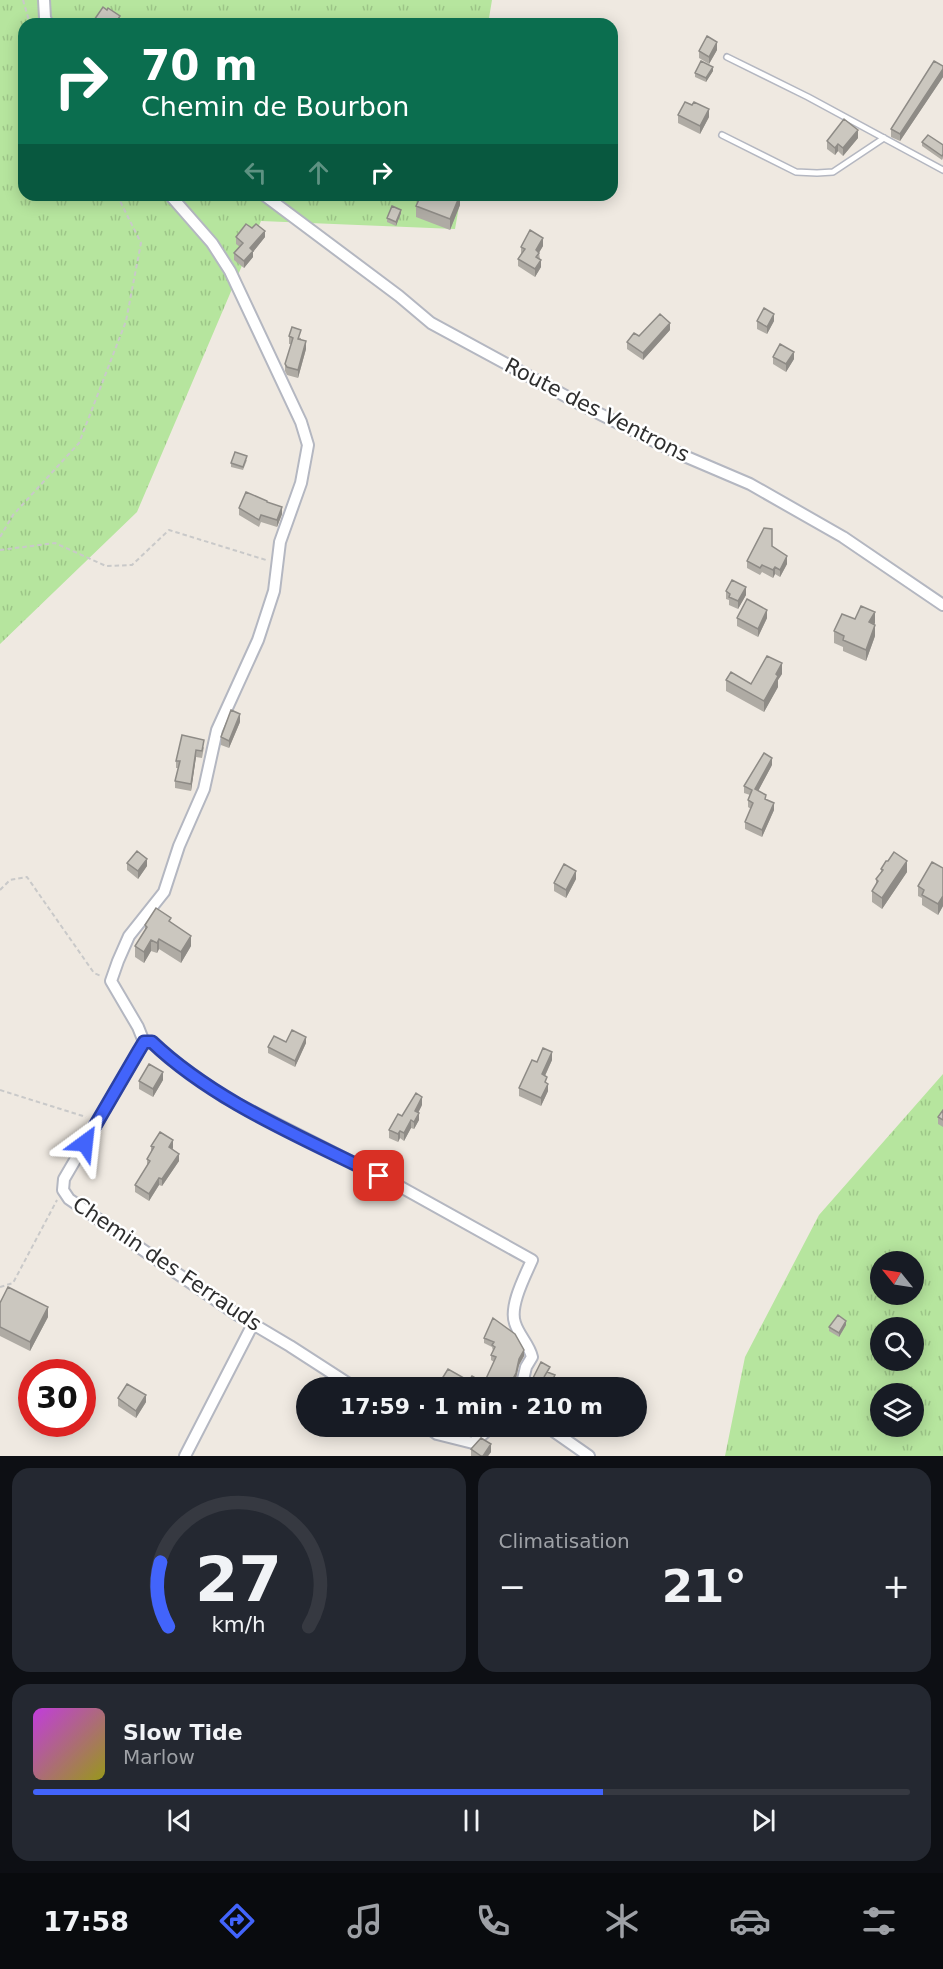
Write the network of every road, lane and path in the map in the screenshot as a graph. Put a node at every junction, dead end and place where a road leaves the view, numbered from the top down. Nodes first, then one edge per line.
1 (24, 0) edge
2 (44, 0) edge
3 (28, 18) edge
4 (45, 18) edge
5 (727, 57) dead end
6 (722, 135) dead end
7 (884, 138) junction
8 (943, 170) edge
9 (120, 201) edge
10 (175, 201) edge
11 (272, 201) edge
12 (0, 537) edge
13 (0, 550) edge
14 (277, 563) junction
15 (943, 605) edge
16 (0, 890) edge
17 (111, 981) junction
18 (144, 1042) junction
19 (0, 1090) edge
20 (96, 1125) junction
21 (63, 1190) junction
22 (0, 1287) edge
23 (253, 1324) junction
24 (337, 1377) edge
25 (524, 1377) edge
26 (449, 1437) edge
27 (480, 1437) edge
28 (562, 1437) edge
29 (185, 1456) edge
30 (589, 1456) edge

1 - 3 path
2 - 4 street
5 - 7 lane
6 - 7 lane
7 - 8 lane
9 - 12 path
10 - 14 street
11 - 15 street, Route des Ventrons
13 - 14 path
14 - 17 street
16 - 17 path
17 - 18 street
18 - 20 street, Chemin des Ferrauds
18 - 25 street
19 - 20 path
20 - 21 street, Chemin des Ferrauds
21 - 22 path
21 - 23 street, Chemin des Ferrauds
23 - 24 street, Chemin des Ferrauds
23 - 29 street
26 - 27 street
28 - 30 street

